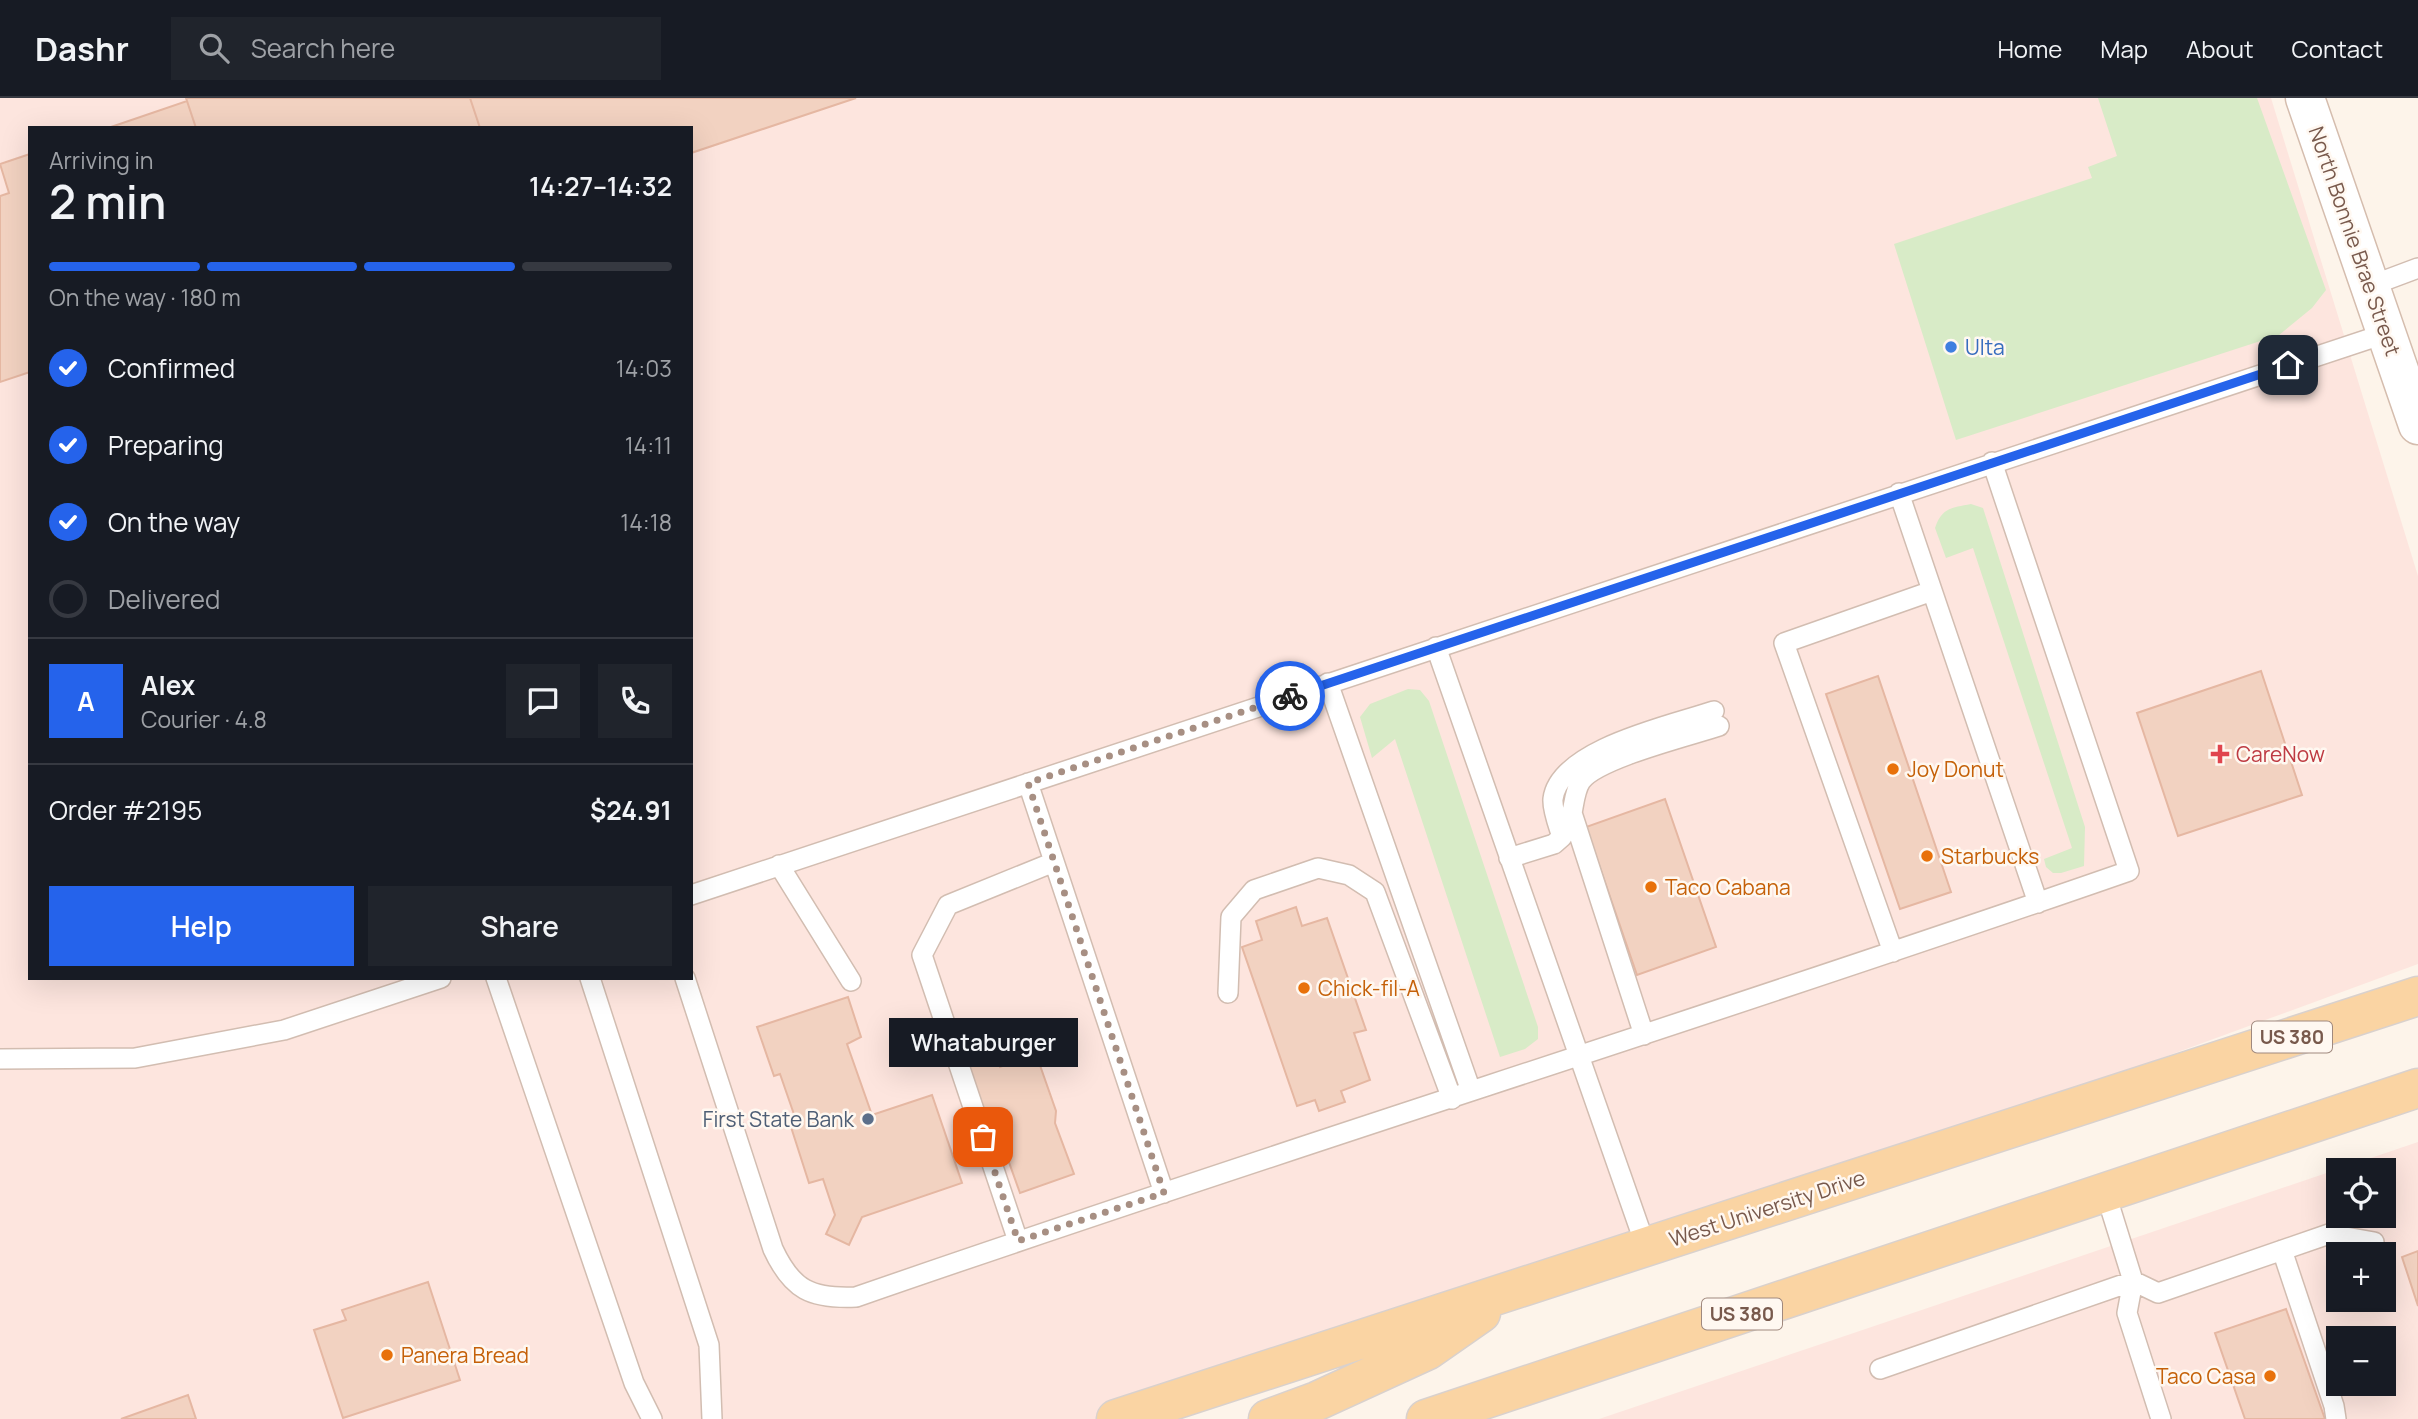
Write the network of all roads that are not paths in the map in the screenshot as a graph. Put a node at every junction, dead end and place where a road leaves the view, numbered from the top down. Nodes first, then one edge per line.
1 (2305, 98) edge
2 (2418, 268) edge
3 (2370, 286) junction
4 (2387, 333) junction
5 (2418, 425) edge
6 (1992, 462) junction
7 (1899, 493) junction
8 (1932, 591) junction
9 (1436, 647) junction
10 (1328, 683) junction
11 (1028, 783) junction
12 (1509, 858) junction
13 (1054, 862) junction
14 (779, 865) junction
15 (693, 894) edge
16 (2038, 902) junction
17 (1892, 952) junction
18 (434, 980) edge
19 (497, 980) edge
20 (591, 980) edge
21 (686, 980) edge
22 (851, 981) dead end
23 (1228, 993) dead end
24 (2418, 996) edge
25 (1644, 1035) junction
26 (1579, 1056) junction
27 (0, 1059) edge
28 (2418, 1088) edge
29 (1471, 1091) junction
30 (1452, 1099) junction
31 (2105, 1191) junction
32 (1164, 1193) junction
33 (1018, 1241) junction
34 (2374, 1242) dead end
35 (1646, 1247) junction
36 (2282, 1250) junction
37 (2133, 1280) junction
38 (1514, 1290) junction
39 (1880, 1369) dead end
40 (652, 1419) edge
41 (712, 1419) edge
42 (1116, 1419) edge
43 (1268, 1419) edge
44 (1426, 1419) edge
45 (2161, 1419) edge
46 (2336, 1419) edge

1 - 3 main road, North Bonnie Brae Street
2 - 3 lane
3 - 4 main road, North Bonnie Brae Street
4 - 5 main road, North Bonnie Brae Street
4 - 6 lane
6 - 7 lane
6 - 16 lane
7 - 8 lane
7 - 9 lane
8 - 16 lane
8 - 17 lane
9 - 10 lane
9 - 12 lane
10 - 11 lane
10 - 29 lane
11 - 13 lane
11 - 14 lane
12 - 25 lane
12 - 26 lane
13 - 32 lane
13 - 33 lane
14 - 15 lane
14 - 22 lane
16 - 17 lane
17 - 25 lane
18 - 27 lane
19 - 40 lane
20 - 41 lane
21 - 33 lane
23 - 30 lane
24 - 35 main road, West University Drive / US 380
25 - 26 lane
26 - 29 lane
26 - 35 lane
28 - 31 main road, US 380
29 - 30 lane
30 - 32 lane
31 - 37 lane
31 - 44 main road, US 380
32 - 33 lane
34 - 36 lane
35 - 38 main road, West University Drive / US 380
36 - 37 lane
36 - 46 lane
37 - 39 lane
37 - 45 lane
38 - 42 main road, West University Drive / US 380
38 - 43 main road

